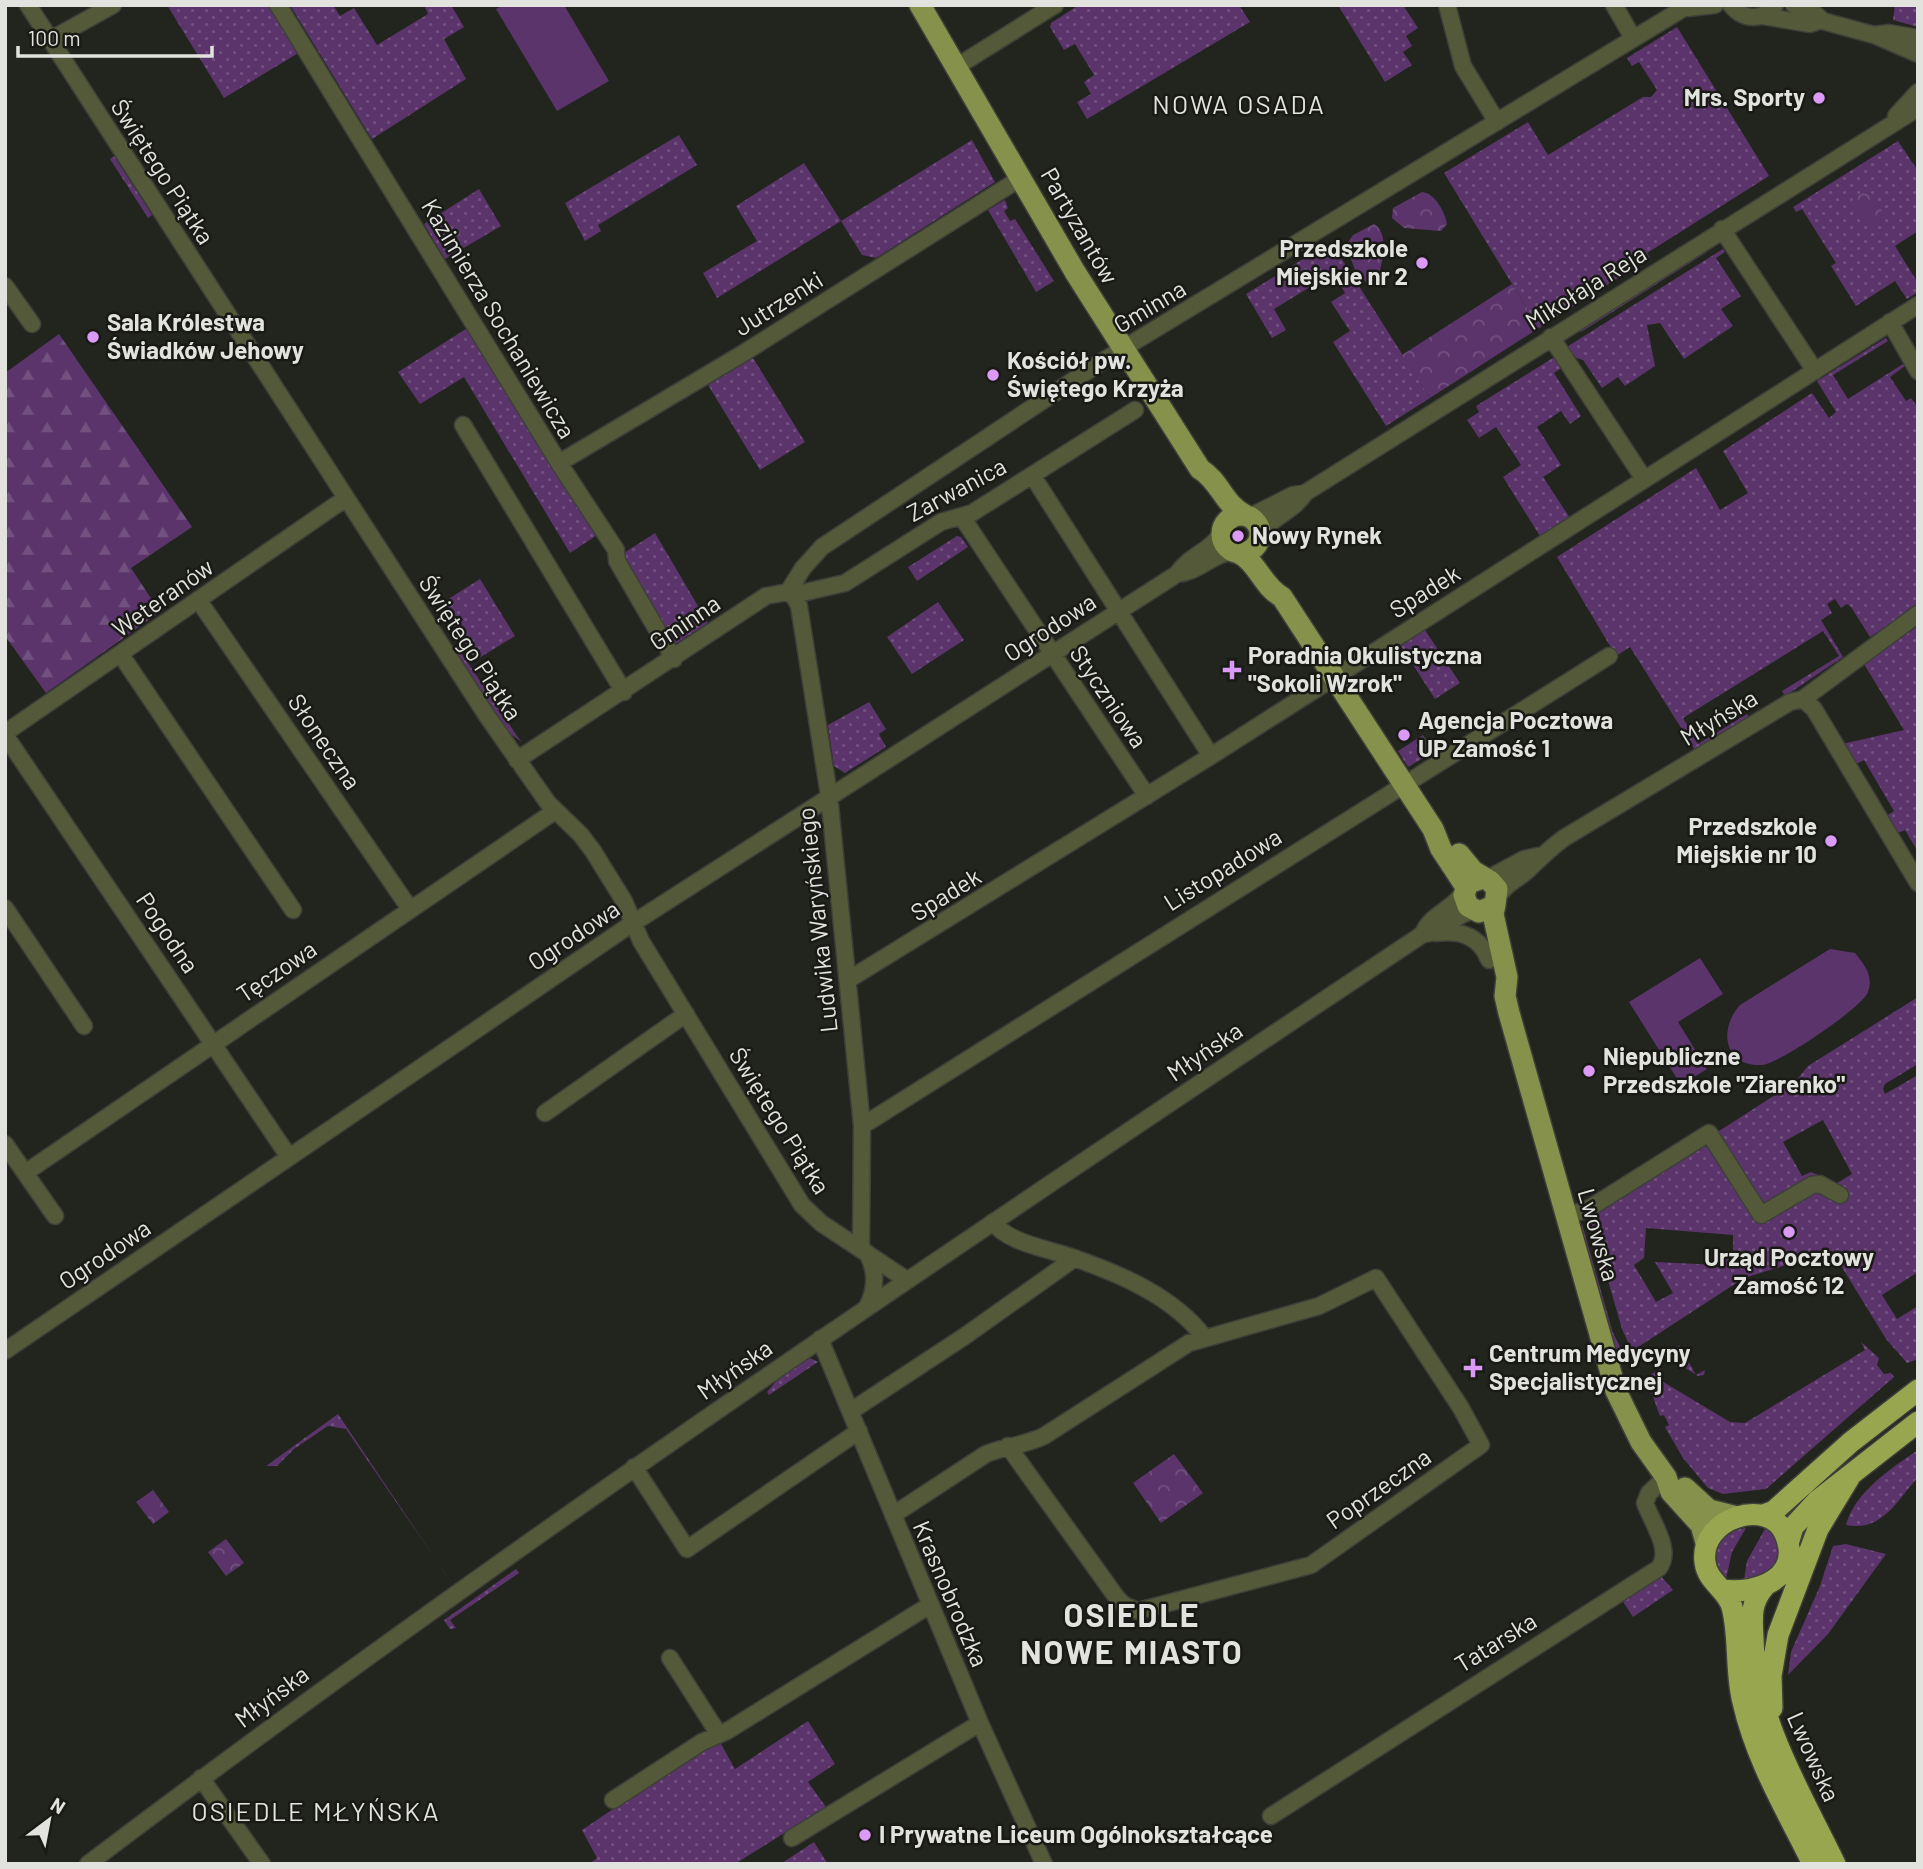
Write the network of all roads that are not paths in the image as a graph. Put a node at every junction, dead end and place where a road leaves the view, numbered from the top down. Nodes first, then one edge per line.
1 (28, 5) edge
2 (113, 5) edge
3 (278, 5) edge
4 (920, 5) edge
5 (1055, 5) edge
6 (1447, 5) edge
7 (1614, 5) edge
8 (1716, 5) edge
9 (1731, 5) edge
10 (1794, 5) edge
11 (1688, 6) edge
12 (1769, 10) edge
13 (1822, 20) junction
14 (1874, 34) junction
15 (1633, 38) junction
16 (1918, 38) edge
17 (50, 40) junction
18 (1918, 54) edge
19 (956, 67) junction
20 (1918, 92) edge
21 (1918, 108) edge
22 (1497, 122) junction
23 (1892, 122) junction
24 (1021, 178) junction
25 (1722, 229) junction
26 (5, 286) edge
27 (1918, 305) edge
28 (1890, 323) junction
29 (32, 324) dead end
30 (1551, 337) junction
31 (1123, 349) junction
32 (1815, 370) junction
33 (1918, 371) edge
34 (1135, 410) dead end
35 (463, 425) dead end
36 (559, 463) junction
37 (1200, 470) junction
38 (1032, 475) junction
39 (1644, 479) junction
40 (1305, 494) junction
41 (346, 498) junction
42 (1247, 516) junction
43 (962, 517) junction
44 (1223, 528) junction
45 (1259, 540) junction
46 (1235, 551) junction
47 (1177, 574) junction
48 (791, 593) junction
49 (1282, 597) junction
50 (200, 601) junction
51 (1118, 611) junction
52 (1918, 614) edge
53 (1052, 654) junction
54 (121, 655) junction
55 (1609, 656) dead end
56 (674, 659) junction
57 (1334, 677) junction
58 (624, 692) junction
59 (1803, 699) junction
60 (5, 734) edge
61 (1211, 756) junction
62 (517, 760) junction
63 (1403, 784) junction
64 (829, 795) junction
65 (1147, 796) junction
66 (555, 811) junction
67 (1918, 883) edge
68 (1481, 892) junction
69 (5, 908) edge
70 (410, 909) junction
71 (293, 910) dead end
72 (634, 923) junction
73 (1428, 933) junction
74 (1489, 960) junction
75 (848, 980) junction
76 (1505, 996) junction
77 (686, 1014) junction
78 (83, 1026) dead end
79 (213, 1042) junction
80 (545, 1113) dead end
81 (862, 1126) junction
82 (5, 1144) edge
83 (289, 1157) junction
84 (25, 1173) junction
85 (1840, 1195) dead end
86 (55, 1216) dead end
87 (1566, 1216) junction
88 (993, 1222) junction
89 (864, 1251) junction
90 (1074, 1258) junction
91 (907, 1280) junction
92 (867, 1307) junction
93 (1203, 1337) junction
94 (820, 1339) junction
95 (5, 1351) edge
96 (1918, 1390) edge
97 (851, 1411) junction
98 (1918, 1422) edge
99 (859, 1431) junction
100 (1009, 1446) junction
101 (634, 1468) junction
102 (1666, 1477) junction
103 (1849, 1478) junction
104 (1763, 1515) junction
105 (893, 1516) junction
106 (1737, 1517) junction
107 (1706, 1544) junction
108 (1788, 1544) junction
109 (1765, 1587) junction
110 (1722, 1590) junction
111 (930, 1605) junction
112 (670, 1658) dead end
113 (980, 1723) junction
114 (1772, 1728) junction
115 (718, 1733) junction
116 (201, 1778) junction
117 (613, 1800) dead end
118 (1271, 1816) dead end
119 (792, 1838) dead end
120 (88, 1864) edge
121 (262, 1864) edge
122 (1044, 1864) edge
123 (1813, 1864) edge
124 (1835, 1864) edge

1 - 17 street, Świętego Piątka
2 - 17 street
3 - 36 street, Kazimierza Sochaniewicza
4 - 19 main road, Partyzantów
5 - 19 street
6 - 22 street
7 - 15 street
8 - 11 street, Gminna
9 - 12 street
10 - 13 street
11 - 15 street, Gminna
12 - 13 street
13 - 14 street
14 - 16 street
14 - 18 street
15 - 22 street, Gminna
17 - 41 street, Świętego Piątka
19 - 24 main road, Partyzantów
20 - 23 street, Mikołaja Reja
21 - 23 street, Mikołaja Reja
22 - 31 street, Gminna
23 - 25 street, Mikołaja Reja
24 - 31 main road, Partyzantów
24 - 36 street, Jutrzenki
25 - 30 street, Mikołaja Reja
25 - 32 street
26 - 29 street
27 - 28 street, Spadek
28 - 32 street, Spadek
28 - 33 street
30 - 39 street
30 - 40 street, Mikołaja Reja
31 - 37 main road, Partyzantów
31 - 48 street, Gminna
32 - 39 street, Spadek
34 - 38 street, Zarwanica
35 - 58 street
36 - 56 street, Kazimierza Sochaniewicza
37 - 42 main road, Partyzantów
37 - 44 main road, Partyzantów
38 - 43 street, Zarwanica
38 - 51 street
39 - 57 street, Spadek
40 - 42 street, Mikołaja Reja
40 - 45 street, Mikołaja Reja
41 - 50 street, Weteranów
41 - 62 street, Świętego Piątka
42 - 44 main road
42 - 45 main road
43 - 48 street, Zarwanica
43 - 53 street, Styczniowa
44 - 46 main road
44 - 47 street, Ogrodowa
45 - 46 main road
45 - 49 main road, Lwowska
46 - 47 street, Ogrodowa
46 - 49 main road, Lwowska
47 - 51 street, Ogrodowa
48 - 56 street, Gminna
48 - 64 street, Ludwika Waryńskiego
49 - 57 main road, Lwowska
50 - 54 street, Weteranów
50 - 70 street, Słoneczna
51 - 53 street, Ogrodowa
51 - 61 street
52 - 59 street, Młyńska
53 - 64 street, Ogrodowa
53 - 65 street, Styczniowa
54 - 60 street, Weteranów
54 - 71 street
55 - 63 street, Listopadowa
56 - 58 street, Gminna
57 - 61 street, Spadek
57 - 63 main road, Lwowska
58 - 62 street, Gminna
59 - 67 street
59 - 68 street, Młyńska
60 - 79 street, Pogodna
61 - 65 street, Spadek
62 - 66 street, Świętego Piątka
63 - 68 main road, Lwowska
63 - 81 street, Listopadowa
64 - 72 street, Ogrodowa
64 - 75 street, Ludwika Waryńskiego
65 - 75 street, Spadek
66 - 70 street, Tęczowa
66 - 72 street, Świętego Piątka
68 - 73 street, Młyńska
68 - 74 main road, Lwowska
68 - 76 main road, Lwowska
69 - 78 street
70 - 79 street, Tęczowa
72 - 77 street, Świętego Piątka
72 - 83 street, Ogrodowa
73 - 74 street
73 - 88 street, Młyńska
74 - 76 main road, Lwowska
75 - 81 street, Ludwika Waryńskiego
76 - 87 main road, Lwowska
77 - 80 street
77 - 89 street, Świętego Piątka
79 - 83 street, Pogodna
79 - 84 street, Tęczowa
81 - 89 street, Ludwika Waryńskiego
82 - 84 street
83 - 95 street, Ogrodowa
84 - 86 street
85 - 87 street
87 - 102 main road, Lwowska
88 - 90 street
88 - 91 street, Młyńska
89 - 91 street, Świętego Piątka
89 - 92 street, Ludwika Waryńskiego
90 - 93 street
90 - 97 street
91 - 92 street, Młyńska
92 - 94 street, Młyńska
93 - 100 street, Poprzeczna
93 - 100 street, Poprzeczna
94 - 97 street, Krasnobrodzka
94 - 101 street, Młyńska
96 - 104 highway
97 - 99 street, Krasnobrodzka
98 - 103 highway
99 - 101 street
99 - 105 street, Krasnobrodzka
100 - 105 street, Poprzeczna
101 - 116 street, Młyńska
102 - 106 main road, Lwowska
102 - 107 main road, Lwowska
102 - 118 street, Tatarska
103 - 108 highway
103 - 114 highway
104 - 106 highway
104 - 108 highway
105 - 111 street, Krasnobrodzka
106 - 107 highway
107 - 110 highway
108 - 109 highway
109 - 110 highway
109 - 114 highway, Lwowska
110 - 123 highway, Lwowska
111 - 113 street, Krasnobrodzka
111 - 115 street
112 - 115 street
113 - 119 street
113 - 122 street, Krasnobrodzka
114 - 124 highway, Lwowska
115 - 117 street
116 - 120 street, Młyńska
116 - 121 street

